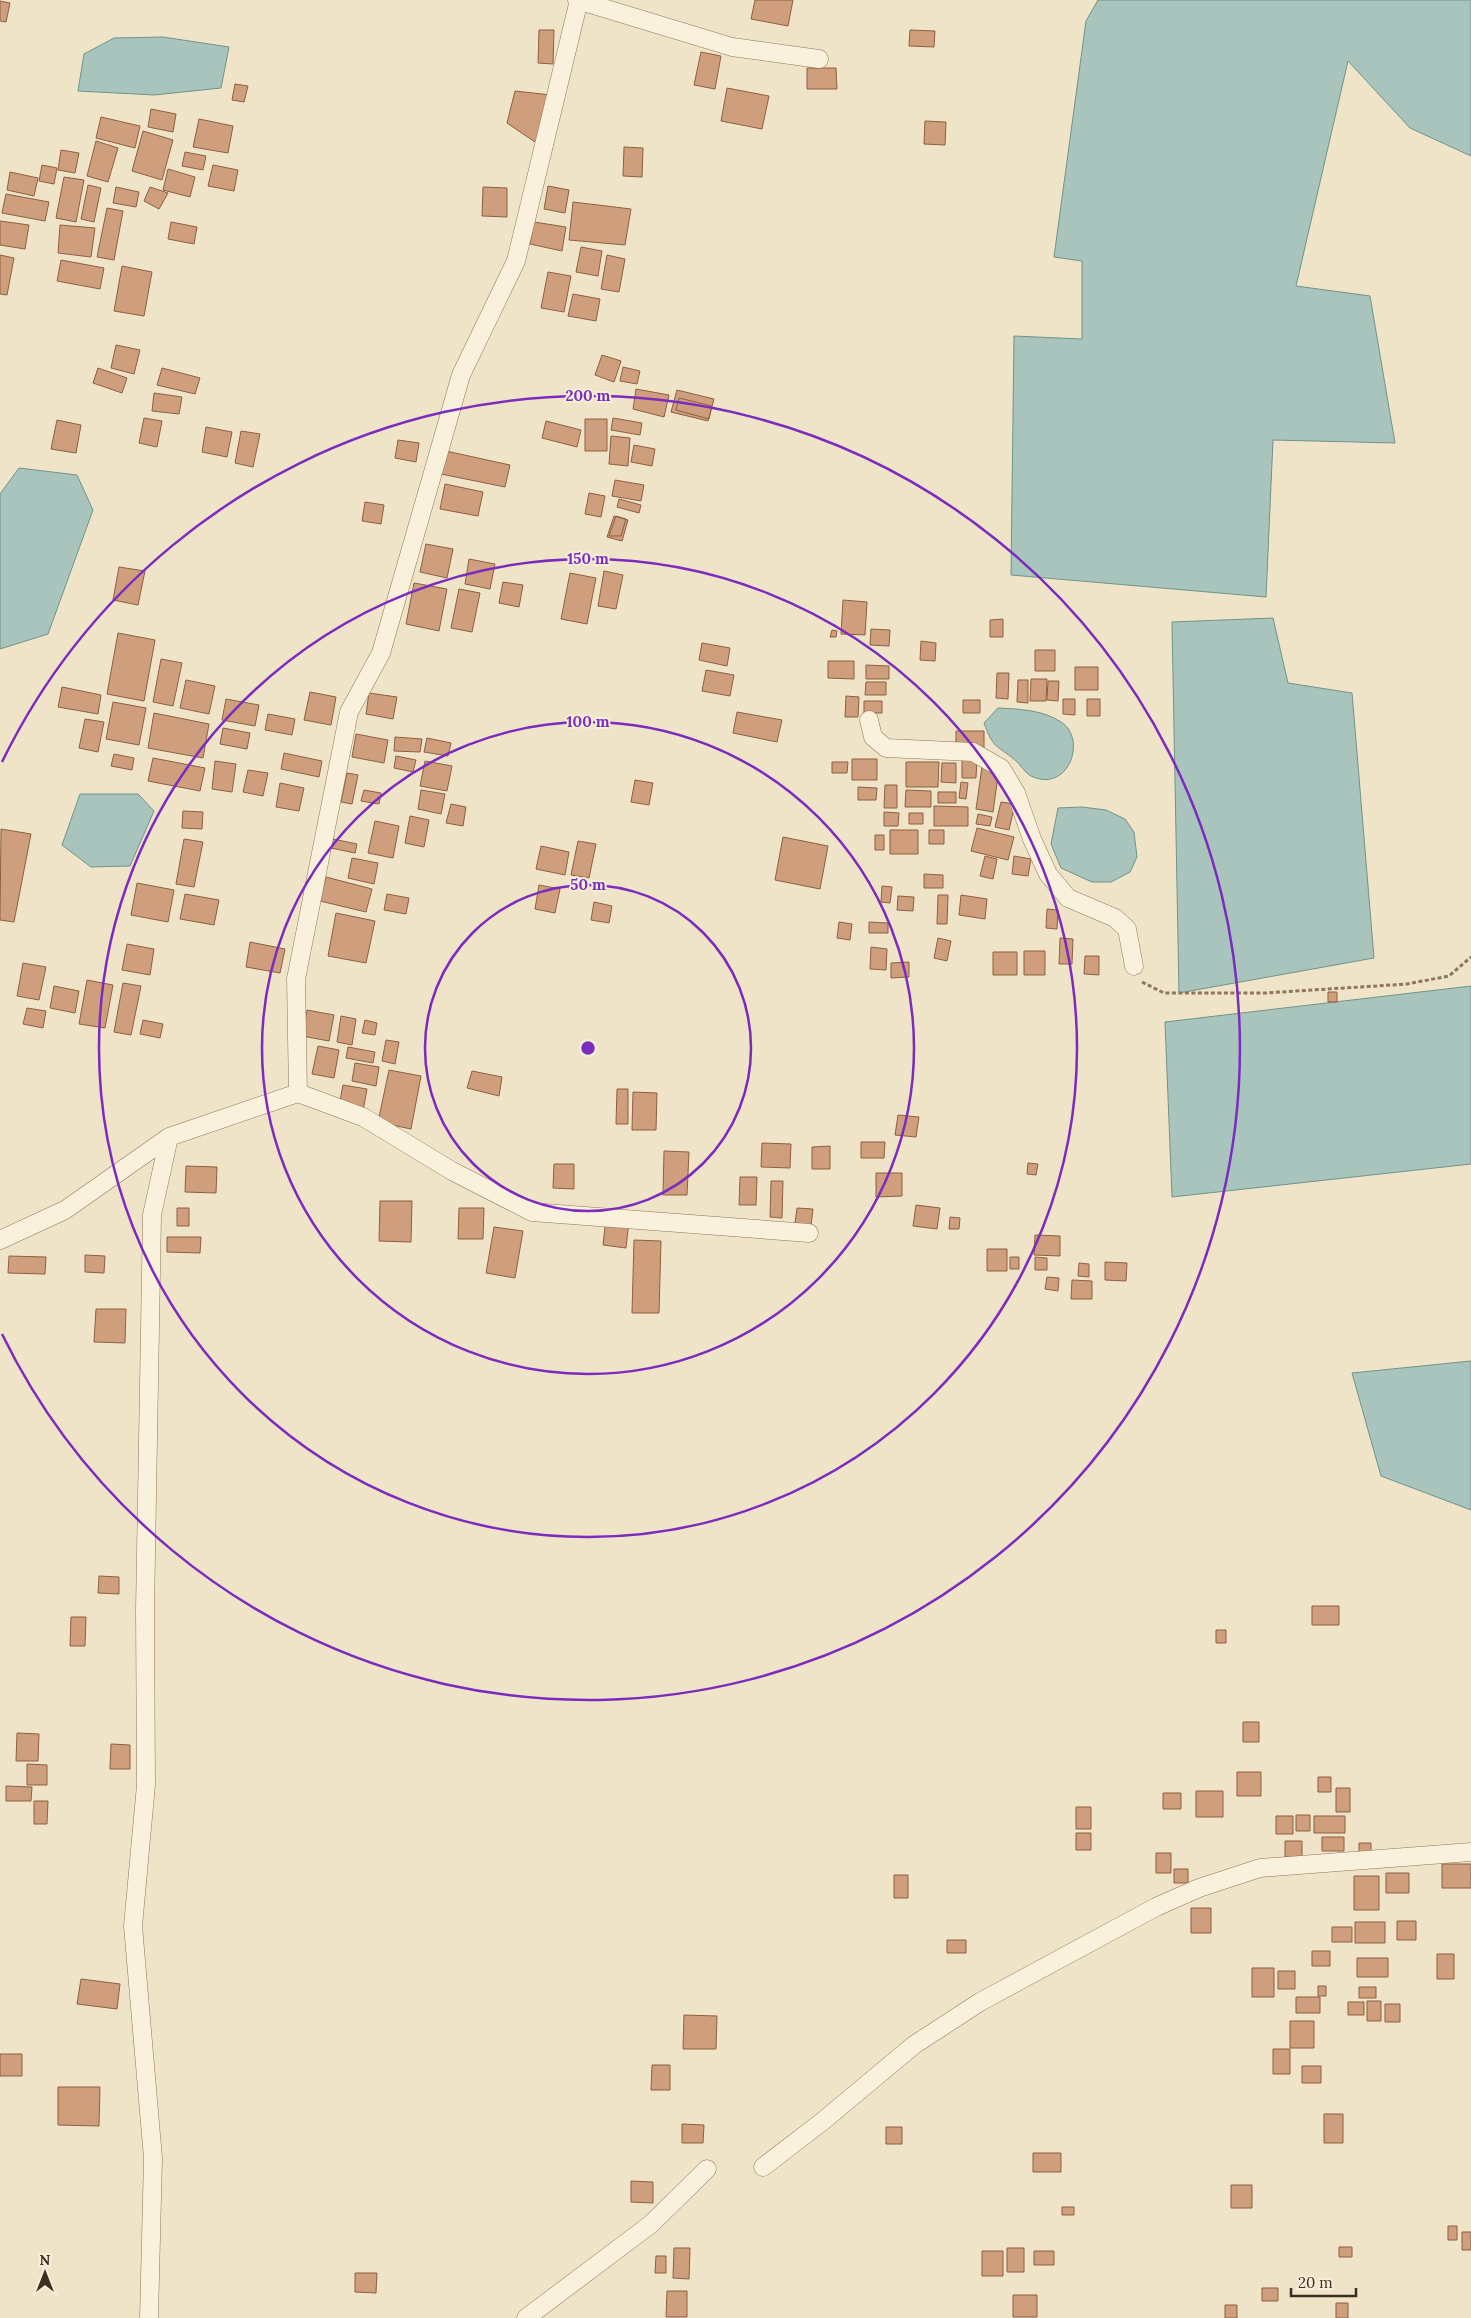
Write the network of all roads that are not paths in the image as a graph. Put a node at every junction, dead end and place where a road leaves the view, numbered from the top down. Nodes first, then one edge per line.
1 (578, 0) edge
2 (820, 59) dead end
3 (869, 720) dead end
4 (1134, 966) road end
5 (298, 1093) junction
6 (169, 1137) junction
7 (809, 1232) dead end
8 (0, 1240) edge
9 (1471, 1852) edge
10 (763, 2167) dead end
11 (706, 2168) dead end
12 (149, 2318) edge
13 (526, 2318) edge

1 - 2 street
1 - 5 street
3 - 4 street
5 - 6 street
5 - 7 street
6 - 8 street
6 - 12 street
9 - 10 street
11 - 13 street

